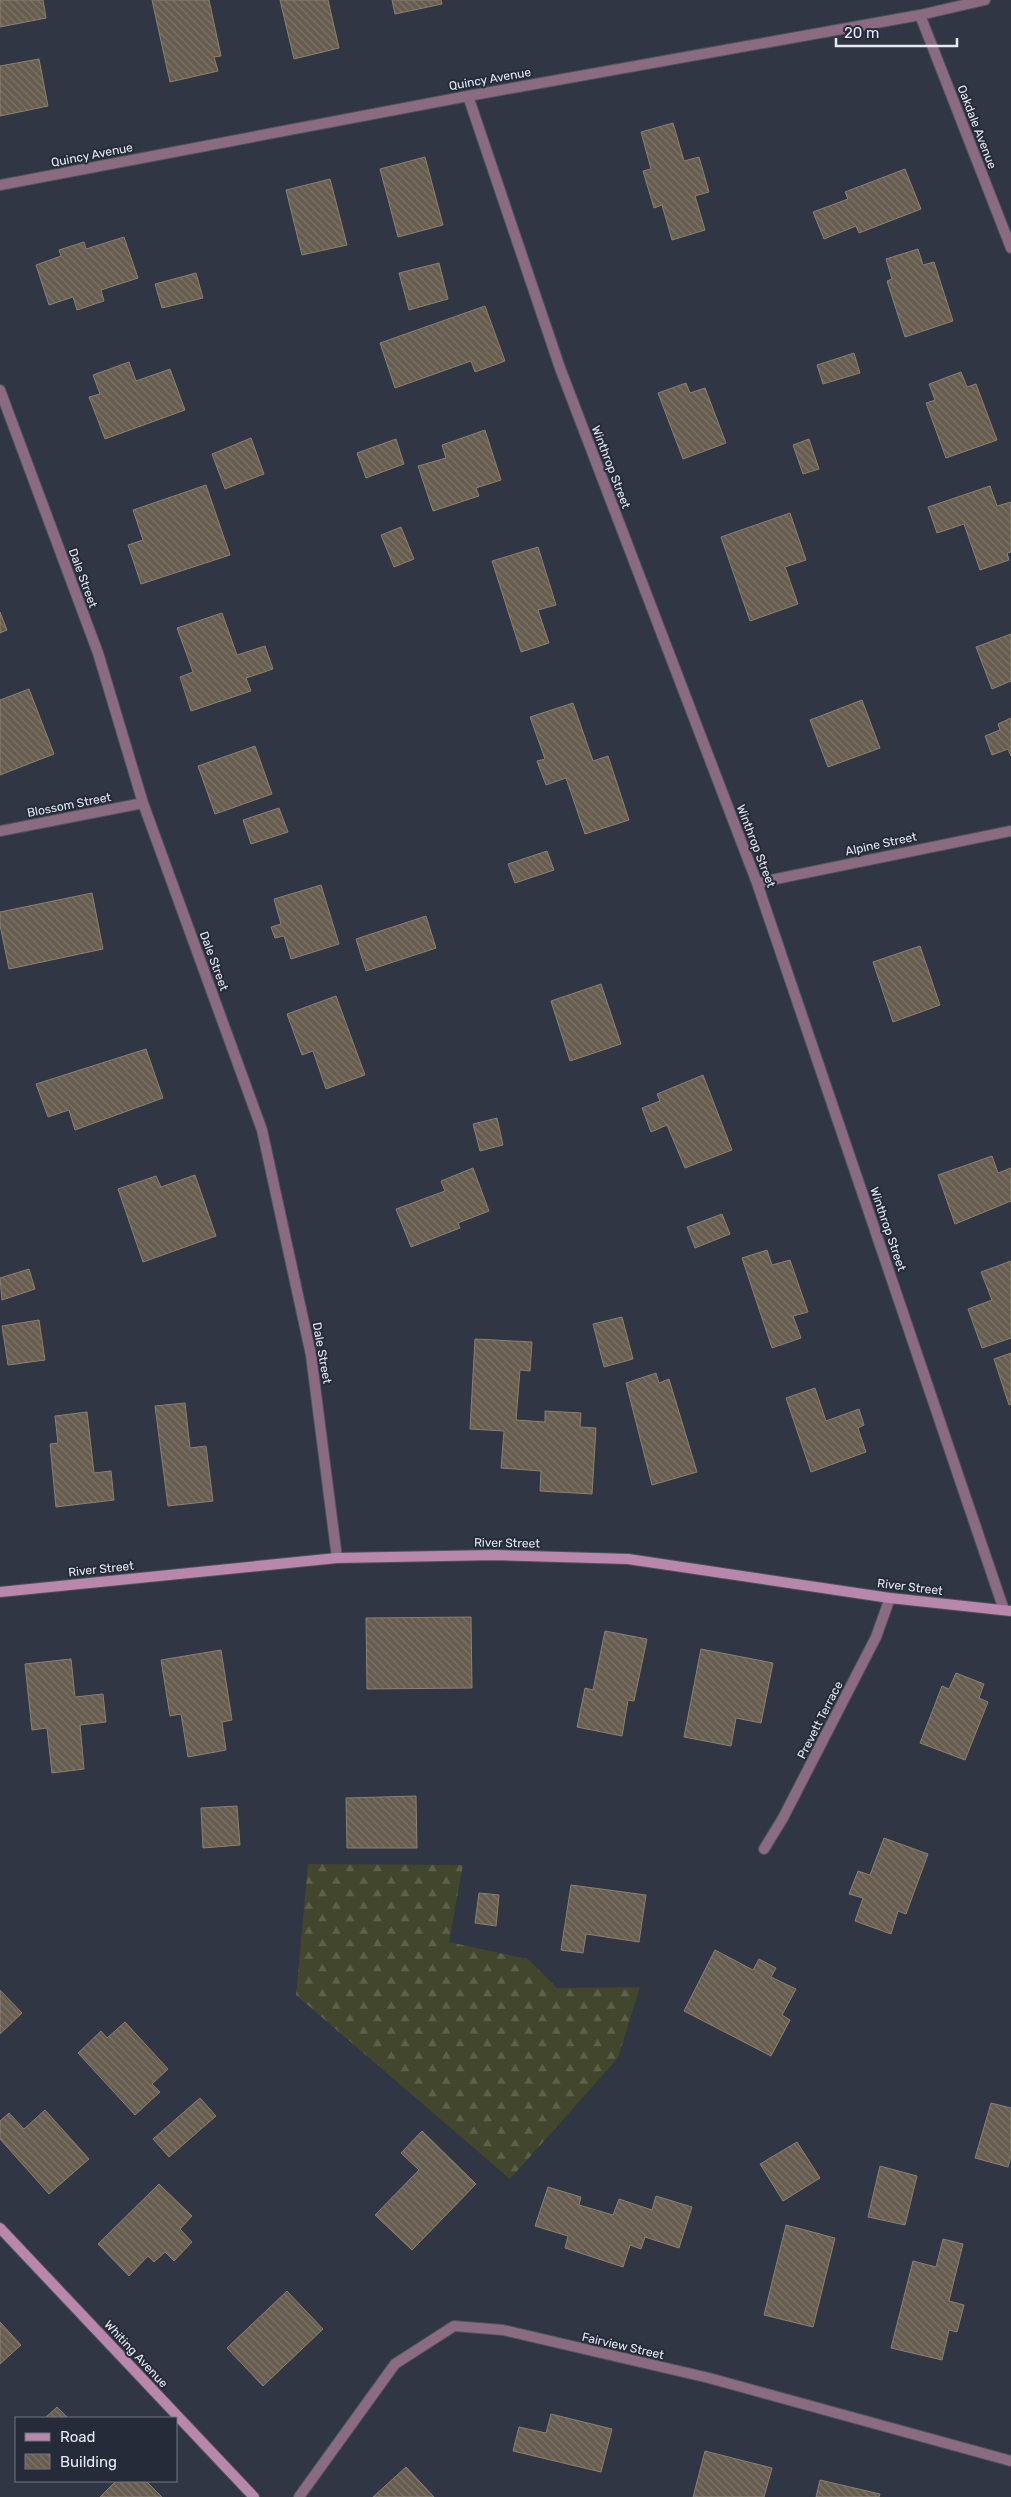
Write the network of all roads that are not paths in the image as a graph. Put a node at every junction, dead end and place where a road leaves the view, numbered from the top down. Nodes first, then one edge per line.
1 (985, 0) edge
2 (920, 15) junction
3 (468, 96) junction
4 (0, 185) edge
5 (1011, 248) edge
6 (0, 390) edge
7 (143, 803) junction
8 (0, 831) edge
9 (1011, 831) edge
10 (757, 883) junction
11 (337, 1558) junction
12 (0, 1592) edge
13 (890, 1598) junction
14 (1008, 1611) edge
15 (764, 1849) dead end
16 (0, 2228) edge
17 (1011, 2461) edge
18 (254, 2497) edge
19 (299, 2497) edge

1 - 2 street, Quincy Avenue
2 - 3 street, Quincy Avenue
2 - 5 street, Oakdale Avenue
3 - 4 street, Quincy Avenue
3 - 10 street, Winthrop Street
6 - 7 street, Dale Street
7 - 8 street, Blossom Street
7 - 11 street, Dale Street
9 - 10 street, Alpine Street
10 - 14 street, Winthrop Street
11 - 12 street, River Street
11 - 13 street, River Street
13 - 14 street, River Street
13 - 15 street, Prevett Terrace
16 - 18 street, Whiting Avenue
17 - 19 street, Fairview Street

